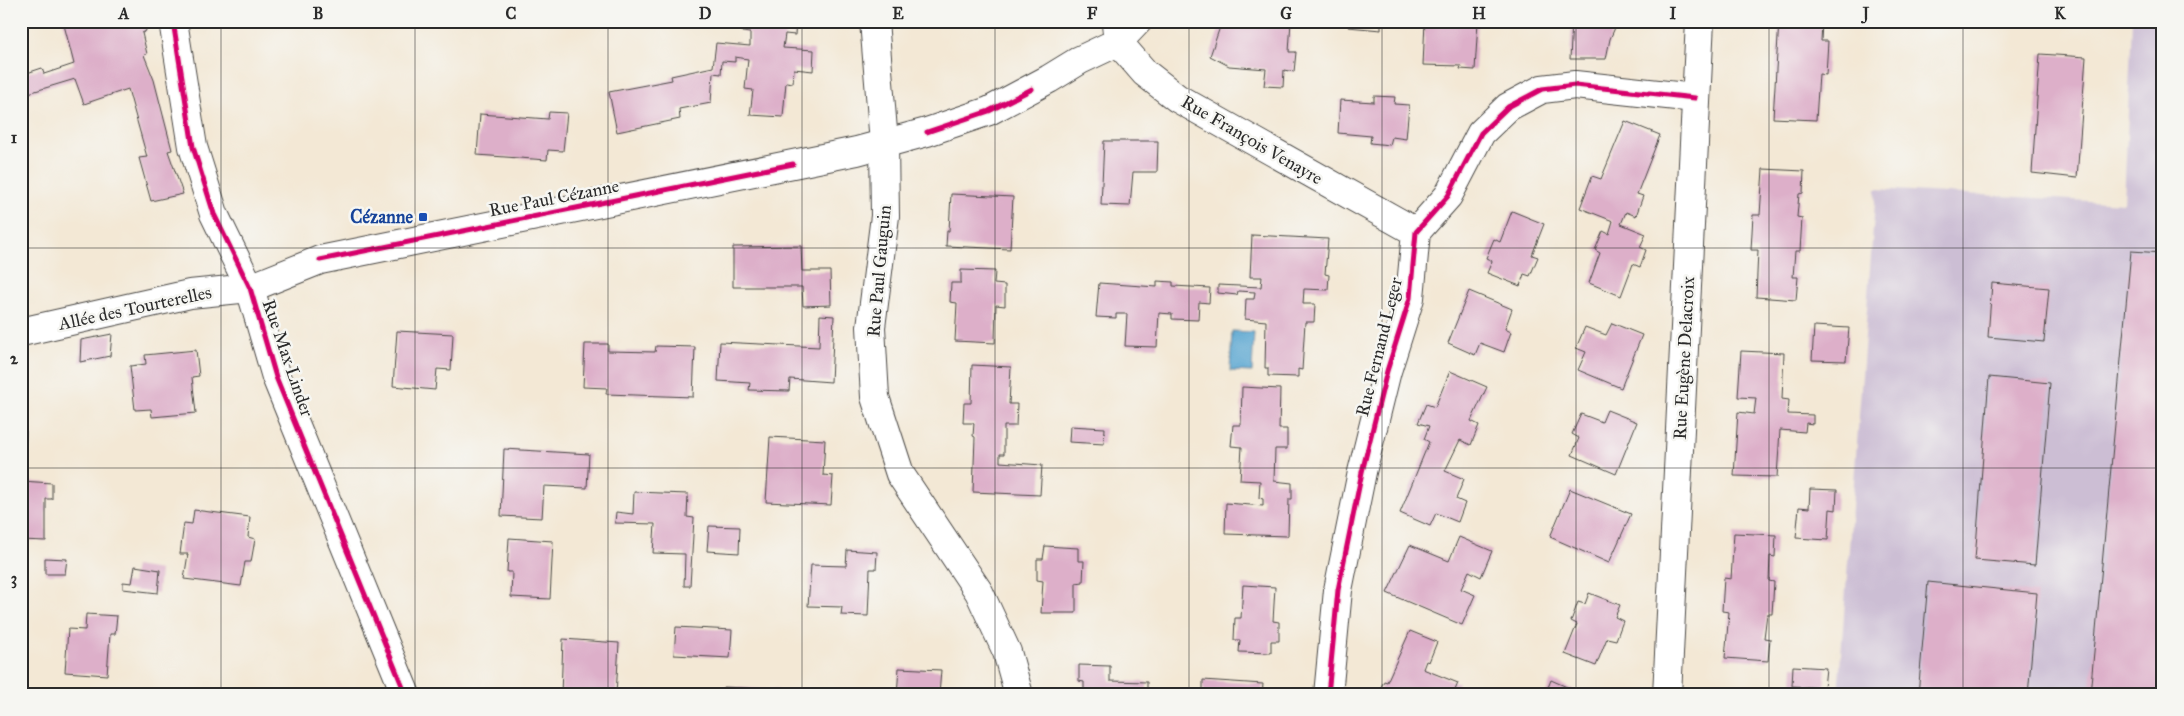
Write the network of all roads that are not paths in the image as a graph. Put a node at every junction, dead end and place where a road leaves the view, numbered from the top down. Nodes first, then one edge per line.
1 (174, 21) edge
2 (874, 21) edge
3 (1138, 21) edge
4 (1700, 21) edge
5 (1117, 32) edge
6 (1695, 98) junction
7 (884, 143) junction
8 (1416, 232) junction
9 (250, 288) junction
10 (21, 332) edge
11 (406, 695) edge
12 (1019, 695) edge
13 (1328, 695) edge
14 (1667, 695) edge

1 - 9 street, Rue Max Linder
2 - 7 street, Rue Paul Gauguin
3 - 5 street, Rue Paul Cézanne
4 - 6 street, Rue Eugène Delacroix
5 - 7 street, Rue Paul Cézanne
5 - 8 street, Rue François Venayre
6 - 8 street
6 - 14 street, Rue Eugène Delacroix
7 - 9 street, Rue Paul Cézanne
7 - 12 street, Rue Paul Gauguin
8 - 13 street, Rue Fernand Leger
9 - 10 street, Allée des Tourterelles
9 - 11 street, Rue Max Linder

